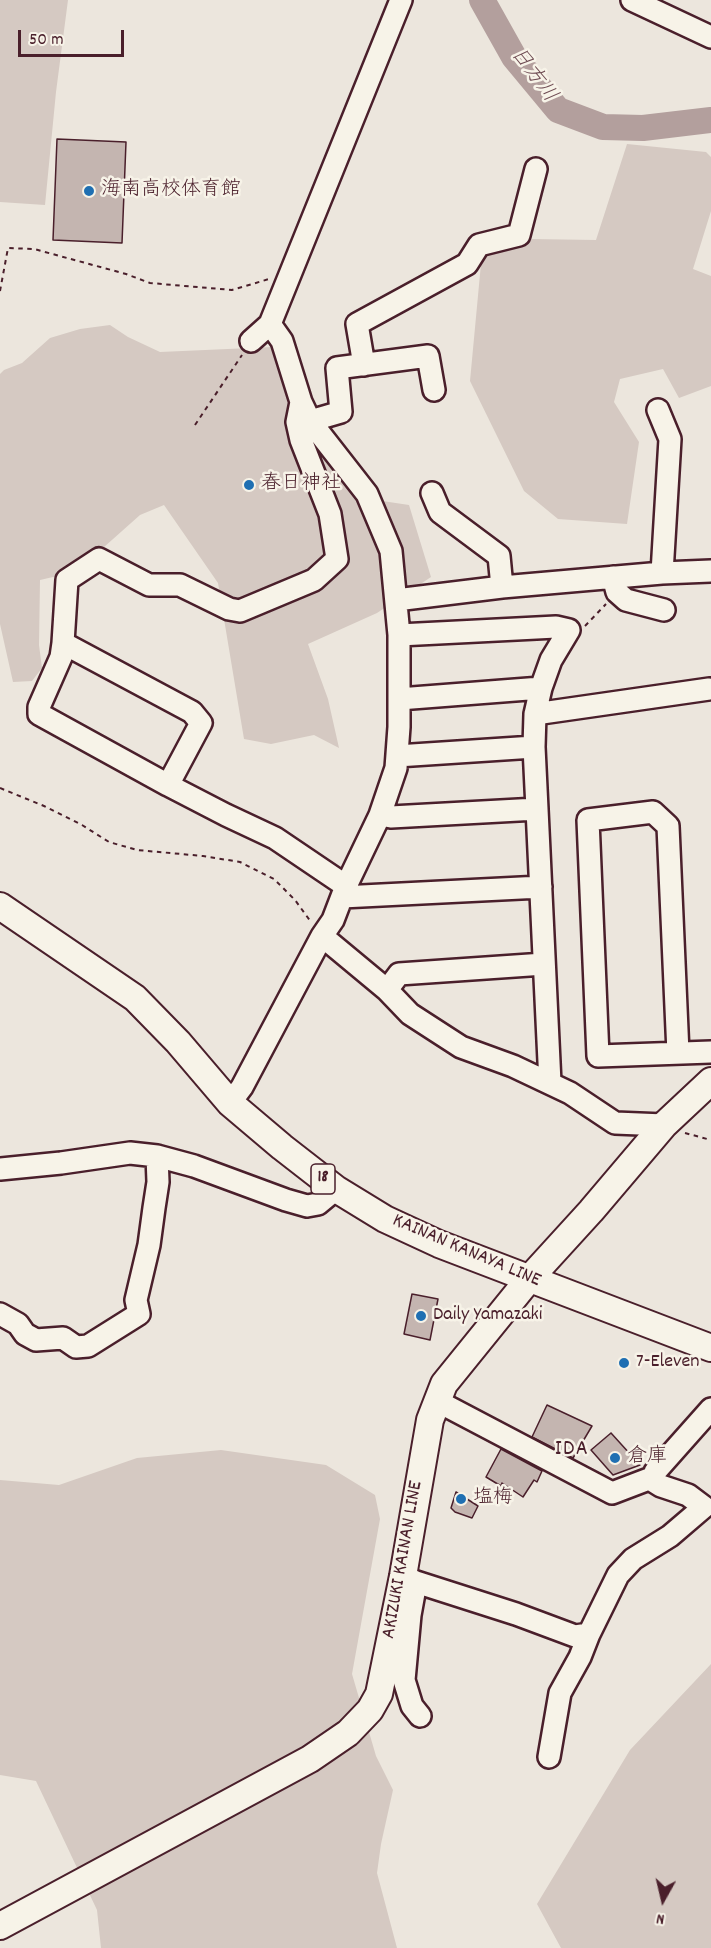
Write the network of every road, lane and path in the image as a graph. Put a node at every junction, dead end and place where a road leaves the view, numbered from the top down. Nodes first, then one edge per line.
1 (401, 0) edge
2 (632, 0) edge
3 (711, 37) edge
4 (536, 169) dead end
5 (290, 273) junction
6 (0, 291) edge
7 (270, 324) junction
8 (251, 341) joint
9 (364, 364) junction
10 (434, 390) dead end
11 (301, 402) junction
12 (658, 410) dead end
13 (310, 421) junction
14 (195, 425) dead end
15 (432, 493) dead end
16 (711, 571) edge
17 (662, 573) junction
18 (615, 585) junction
19 (502, 587) junction
20 (396, 600) junction
21 (664, 610) dead end
22 (569, 630) junction
23 (399, 635) junction
24 (63, 643) junction
25 (541, 688) junction
26 (709, 689) dead end
27 (399, 699) junction
28 (535, 714) junction
29 (534, 747) junction
30 (397, 756) junction
31 (168, 785) junction
32 (0, 788) edge
33 (537, 809) junction
34 (380, 815) junction
35 (541, 887) junction
36 (344, 892) junction
37 (0, 906) edge
38 (322, 936) junction
39 (544, 964) junction
40 (387, 990) junction
41 (711, 1052) edge
42 (678, 1053) junction
43 (711, 1081) edge
44 (550, 1083) junction
45 (230, 1103) junction
46 (664, 1125) junction
47 (711, 1140) edge
48 (158, 1156) junction
49 (0, 1169) edge
50 (336, 1189) junction
51 (529, 1279) junction
52 (0, 1314) edge
53 (711, 1348) edge
54 (438, 1401) junction
55 (711, 1409) edge
56 (654, 1477) junction
57 (409, 1579) junction
58 (589, 1634) junction
59 (420, 1716) dead end
60 (549, 1757) dead end
61 (0, 1926) edge

1 - 5 street
2 - 3 street
4 - 9 street
5 - 6 path
5 - 7 street
7 - 8 street
7 - 11 street
8 - 14 path
9 - 10 street
9 - 13 street
11 - 13 street
11 - 24 street
12 - 17 street
13 - 20 street
15 - 19 street
16 - 17 street
17 - 18 street
18 - 19 street
18 - 21 street
18 - 22 path
19 - 20 street
20 - 23 street
22 - 23 street
22 - 25 street
23 - 27 street
24 - 31 street
24 - 31 street
25 - 27 street
25 - 28 street
26 - 28 street
27 - 30 street
28 - 29 street
29 - 30 street
29 - 33 street
30 - 34 street
31 - 36 street
32 - 38 path
33 - 34 street
33 - 35 street
34 - 36 street
35 - 36 street
35 - 39 street
36 - 38 street
37 - 45 main road, KAINAN KANAYA LINE / 18
38 - 40 street
38 - 45 street
39 - 40 street
39 - 44 street
40 - 44 street
41 - 42 street
42 - 42 street
43 - 46 main road, AKIZUKI KAINAN LINE
44 - 46 street
45 - 50 main road, KAINAN KANAYA LINE / 18
46 - 47 path
46 - 51 main road, AKIZUKI KAINAN LINE
48 - 49 street
48 - 50 street
48 - 52 street
50 - 51 main road, KAINAN KANAYA LINE / 18
51 - 53 main road, KAINAN KANAYA LINE / 18
51 - 54 main road, AKIZUKI KAINAN LINE
54 - 56 street
54 - 57 main road, AKIZUKI KAINAN LINE
55 - 56 street
56 - 58 street
57 - 58 street
57 - 59 street
57 - 61 main road, AKIZUKI KAINAN LINE
58 - 60 street

